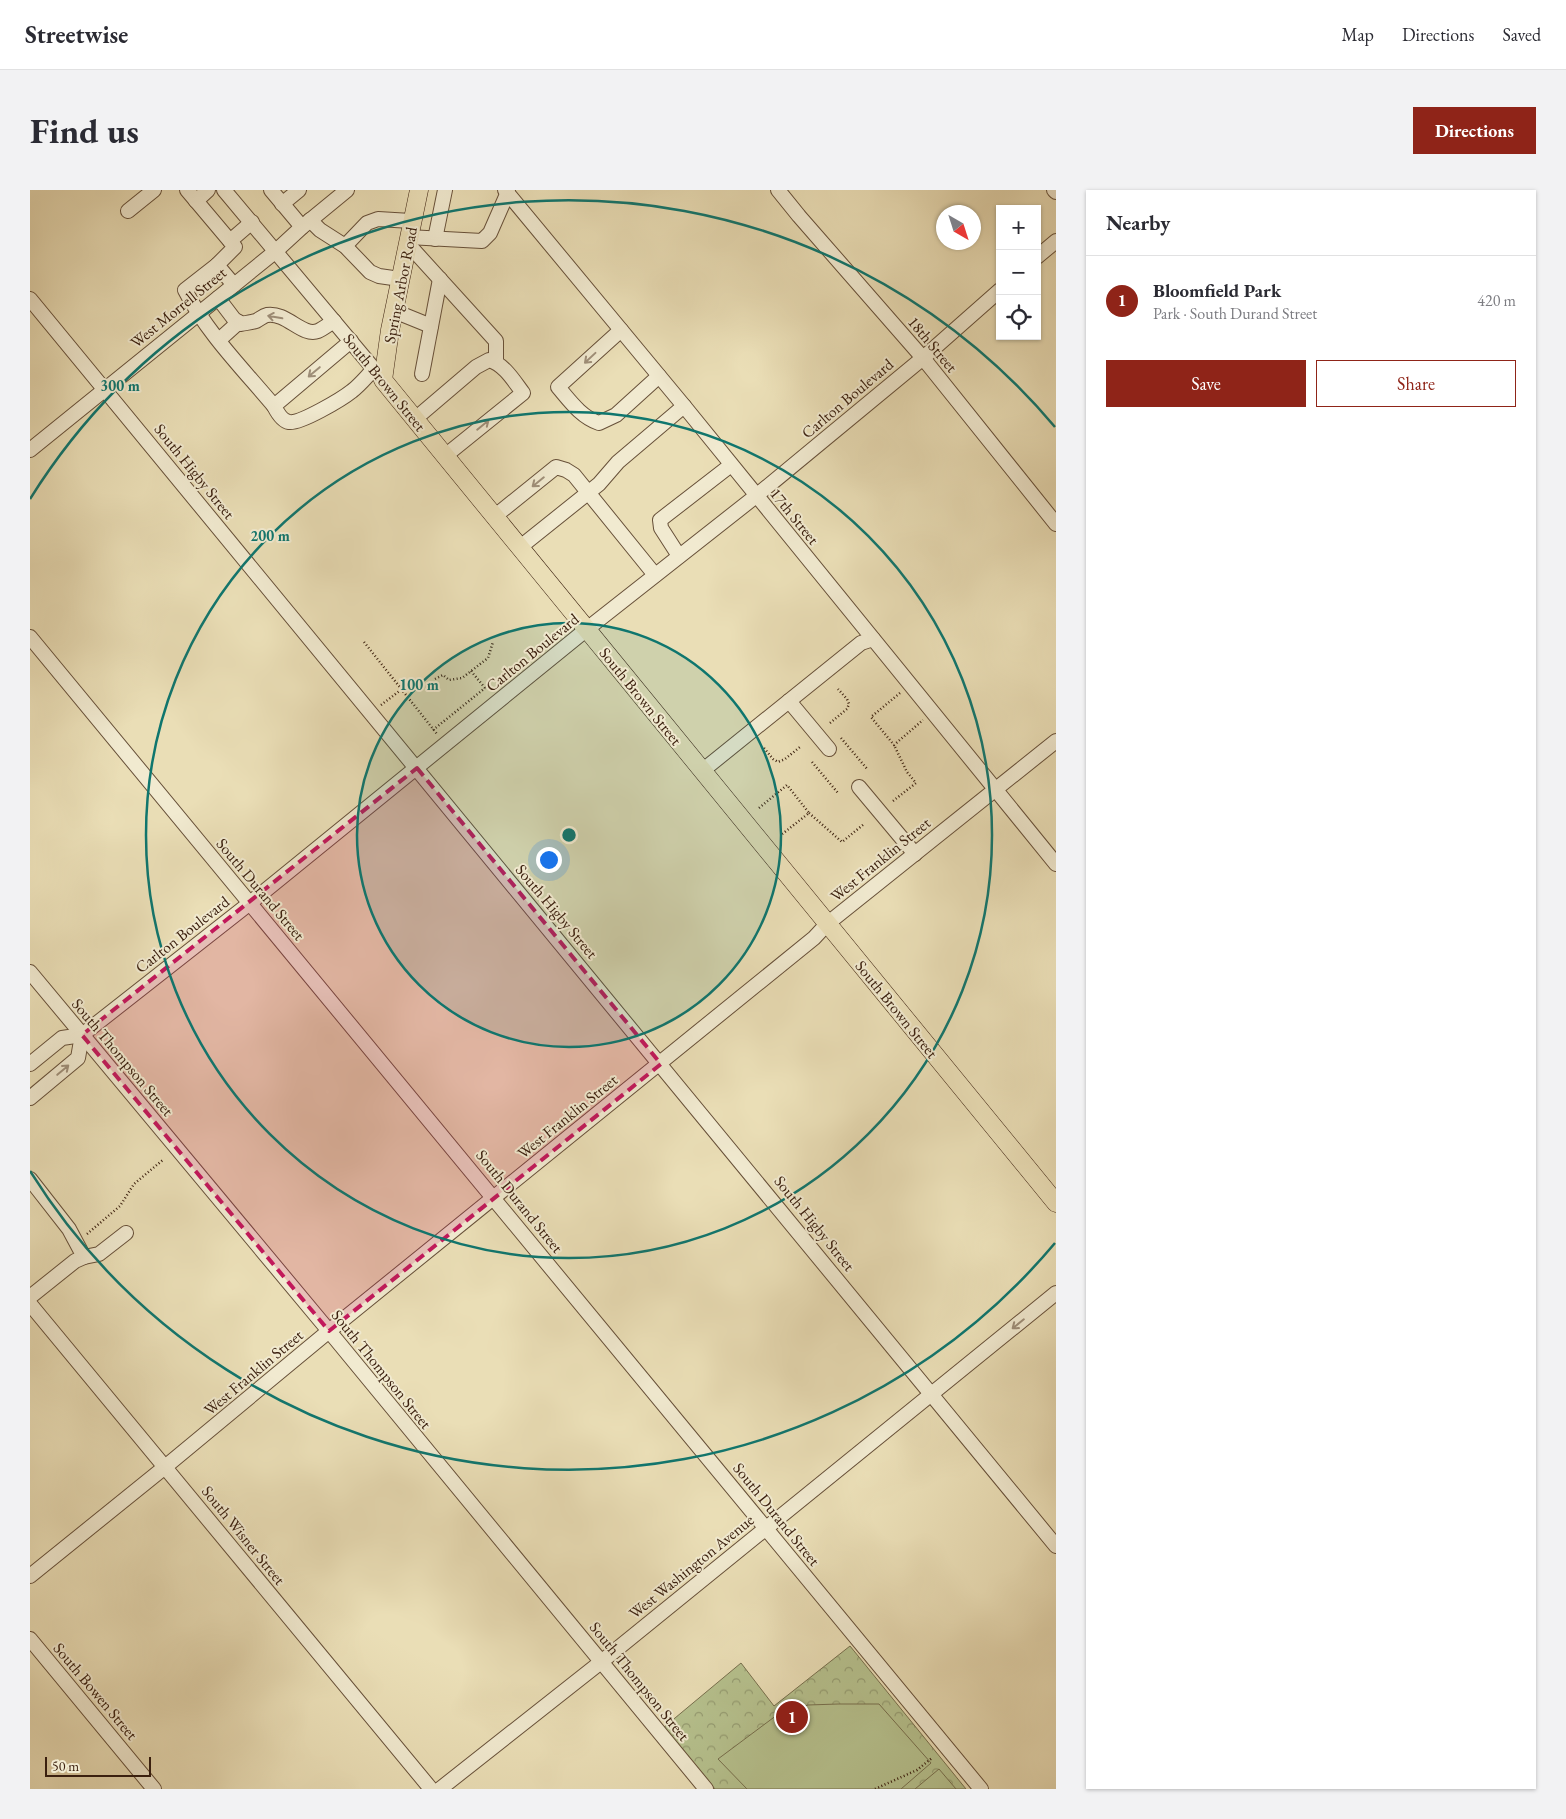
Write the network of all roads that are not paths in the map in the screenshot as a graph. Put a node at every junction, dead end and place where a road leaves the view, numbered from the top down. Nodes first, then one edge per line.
1 (154, 190) edge
2 (208, 190) edge
3 (224, 190) edge
4 (270, 190) edge
5 (298, 190) edge
6 (347, 190) edge
7 (419, 190) edge
8 (445, 190) edge
9 (778, 190) edge
10 (506, 191) edge
11 (192, 195) edge
12 (282, 204) junction
13 (128, 211) dead end
14 (252, 222) junction
15 (306, 223) junction
16 (409, 234) junction
17 (435, 239) junction
18 (230, 241) junction
19 (1056, 241) edge
20 (345, 246) junction
21 (276, 250) junction
22 (1041, 254) edge
23 (216, 264) junction
24 (400, 279) junction
25 (440, 279) junction
26 (234, 285) junction
27 (996, 294) edge
28 (218, 298) junction
29 (30, 299) edge
30 (394, 311) junction
31 (198, 313) junction
32 (334, 321) junction
33 (239, 322) junction
34 (431, 326) junction
35 (621, 330) junction
36 (219, 340) junction
37 (352, 341) junction
38 (923, 358) junction
39 (496, 362) junction
40 (422, 374) dead end
41 (379, 375) junction
42 (659, 376) junction
43 (105, 389) junction
44 (274, 406) junction
45 (684, 406) junction
46 (415, 419) junction
47 (30, 450) edge
48 (445, 456) junction
49 (731, 465) junction
50 (588, 493) junction
51 (756, 496) junction
52 (494, 517) junction
53 (1056, 524) edge
54 (519, 548) junction
55 (679, 556) junction
56 (655, 575) junction
57 (587, 629) junction
58 (30, 637) edge
59 (873, 639) junction
60 (789, 701) junction
61 (1056, 741) edge
62 (829, 749) dead end
63 (417, 768) junction
64 (702, 771) junction
65 (860, 787) dead end
66 (995, 789) junction
67 (915, 854) junction
68 (1056, 864) edge
69 (250, 903) junction
70 (827, 924) junction
71 (30, 972) edge
72 (82, 1035) junction
73 (30, 1064) edge
74 (661, 1064) junction
75 (30, 1098) edge
76 (30, 1179) edge
77 (494, 1198) junction
78 (1056, 1203) edge
79 (126, 1233) dead end
80 (84, 1256) junction
81 (1056, 1293) edge
82 (30, 1297) edge
83 (30, 1304) edge
84 (329, 1331) junction
85 (931, 1393) junction
86 (165, 1467) junction
87 (765, 1528) junction
88 (1056, 1546) edge
89 (30, 1576) edge
90 (30, 1639) edge
91 (601, 1662) junction
92 (154, 1789) edge
93 (430, 1789) edge
94 (440, 1789) edge
95 (706, 1789) edge
96 (981, 1789) edge

1 - 13 street
2 - 11 street
3 - 14 street, South Brown Street
4 - 12 street
5 - 12 street
6 - 15 street, West Morrell Street
7 - 16 main road, Spring Arbor Road
8 - 17 street
9 - 38 street, 18th Street
10 - 17 street
10 - 35 street, 17th Street
11 - 18 street
12 - 15 street
14 - 18 street
14 - 21 street, South Brown Street
15 - 20 street
15 - 21 street, West Morrell Street
16 - 17 street
16 - 20 street
16 - 24 main road, Spring Arbor Road
16 - 25 street
18 - 23 street
19 - 22 street
20 - 24 street
21 - 26 street, West Morrell Street
21 - 32 street, South Brown Street
23 - 26 street
23 - 31 street
24 - 30 main road, Spring Arbor Road
25 - 34 street
25 - 39 street
26 - 28 street, West Morrell Street
27 - 38 street, Carlton Boulevard
28 - 31 street, West Morrell Street
28 - 33 street
29 - 43 street, South Higby Street
30 - 34 street
30 - 41 main road, Spring Arbor Road
31 - 36 street
31 - 43 street, West Morrell Street
32 -> 33 street
32 - 37 street, South Brown Street
33 - 36 street
34 - 40 street
35 - 42 street, 17th Street
35 -> 42 street
36 - 44 street
37 - 41 street, South Brown Street
37 -> 44 street
38 - 51 street, Carlton Boulevard
38 - 53 street, 18th Street
39 - 46 street
48 -> 39 street
41 - 44 street
41 - 46 main road, South Brown Street
42 - 45 street, 17th Street
43 - 47 street, West Morrell Street
43 - 63 street, South Higby Street
45 - 49 street, 17th Street
45 - 50 street
46 - 48 main road, South Brown Street
48 - 52 main road, South Brown Street
49 - 51 street, 17th Street
49 - 55 street
50 -> 52 street
50 - 54 street
50 - 56 street
51 - 55 street, Carlton Boulevard
51 - 59 street, 17th Street
52 - 54 main road, South Brown Street
54 - 57 main road, South Brown Street
55 - 56 street, Carlton Boulevard
56 - 57 street, Carlton Boulevard
57 - 63 street, Carlton Boulevard
57 - 64 main road, South Brown Street
58 - 69 street, South Durand Street
59 - 60 street
59 - 66 street, 17th Street
60 - 62 street
60 - 64 street
61 - 66 street, West Franklin Street
63 - 69 street, Carlton Boulevard
63 - 74 street, South Higby Street
64 - 70 main road, South Brown Street
65 - 67 street
66 - 67 street, West Franklin Street
66 - 68 street, 17th Street
67 - 70 street, West Franklin Street
69 - 72 street, Carlton Boulevard
69 - 77 street, South Durand Street
70 - 74 street, West Franklin Street
70 - 78 main road, South Brown Street
71 - 72 street, South Thompson Street
72 - 73 street, Carlton Boulevard
75 -> 72 street
72 - 84 street, South Thompson Street
74 - 77 street, West Franklin Street
74 - 85 street, South Higby Street
76 - 80 street
77 - 84 street, West Franklin Street
77 - 87 street, South Durand Street
79 - 80 street
80 - 82 street
81 -> 85 street, West Washington Avenue
83 - 86 street, South Wisner Street
84 - 86 street, West Franklin Street
84 - 91 street, South Thompson Street
85 - 87 street, West Washington Avenue
85 - 88 street, South Higby Street
86 - 89 street, West Franklin Street
86 - 93 street, South Wisner Street
87 - 91 street, West Washington Avenue
87 - 96 street, South Durand Street
90 - 92 street, South Bowen Street
91 - 94 street, West Washington Avenue
91 - 95 street, South Thompson Street

